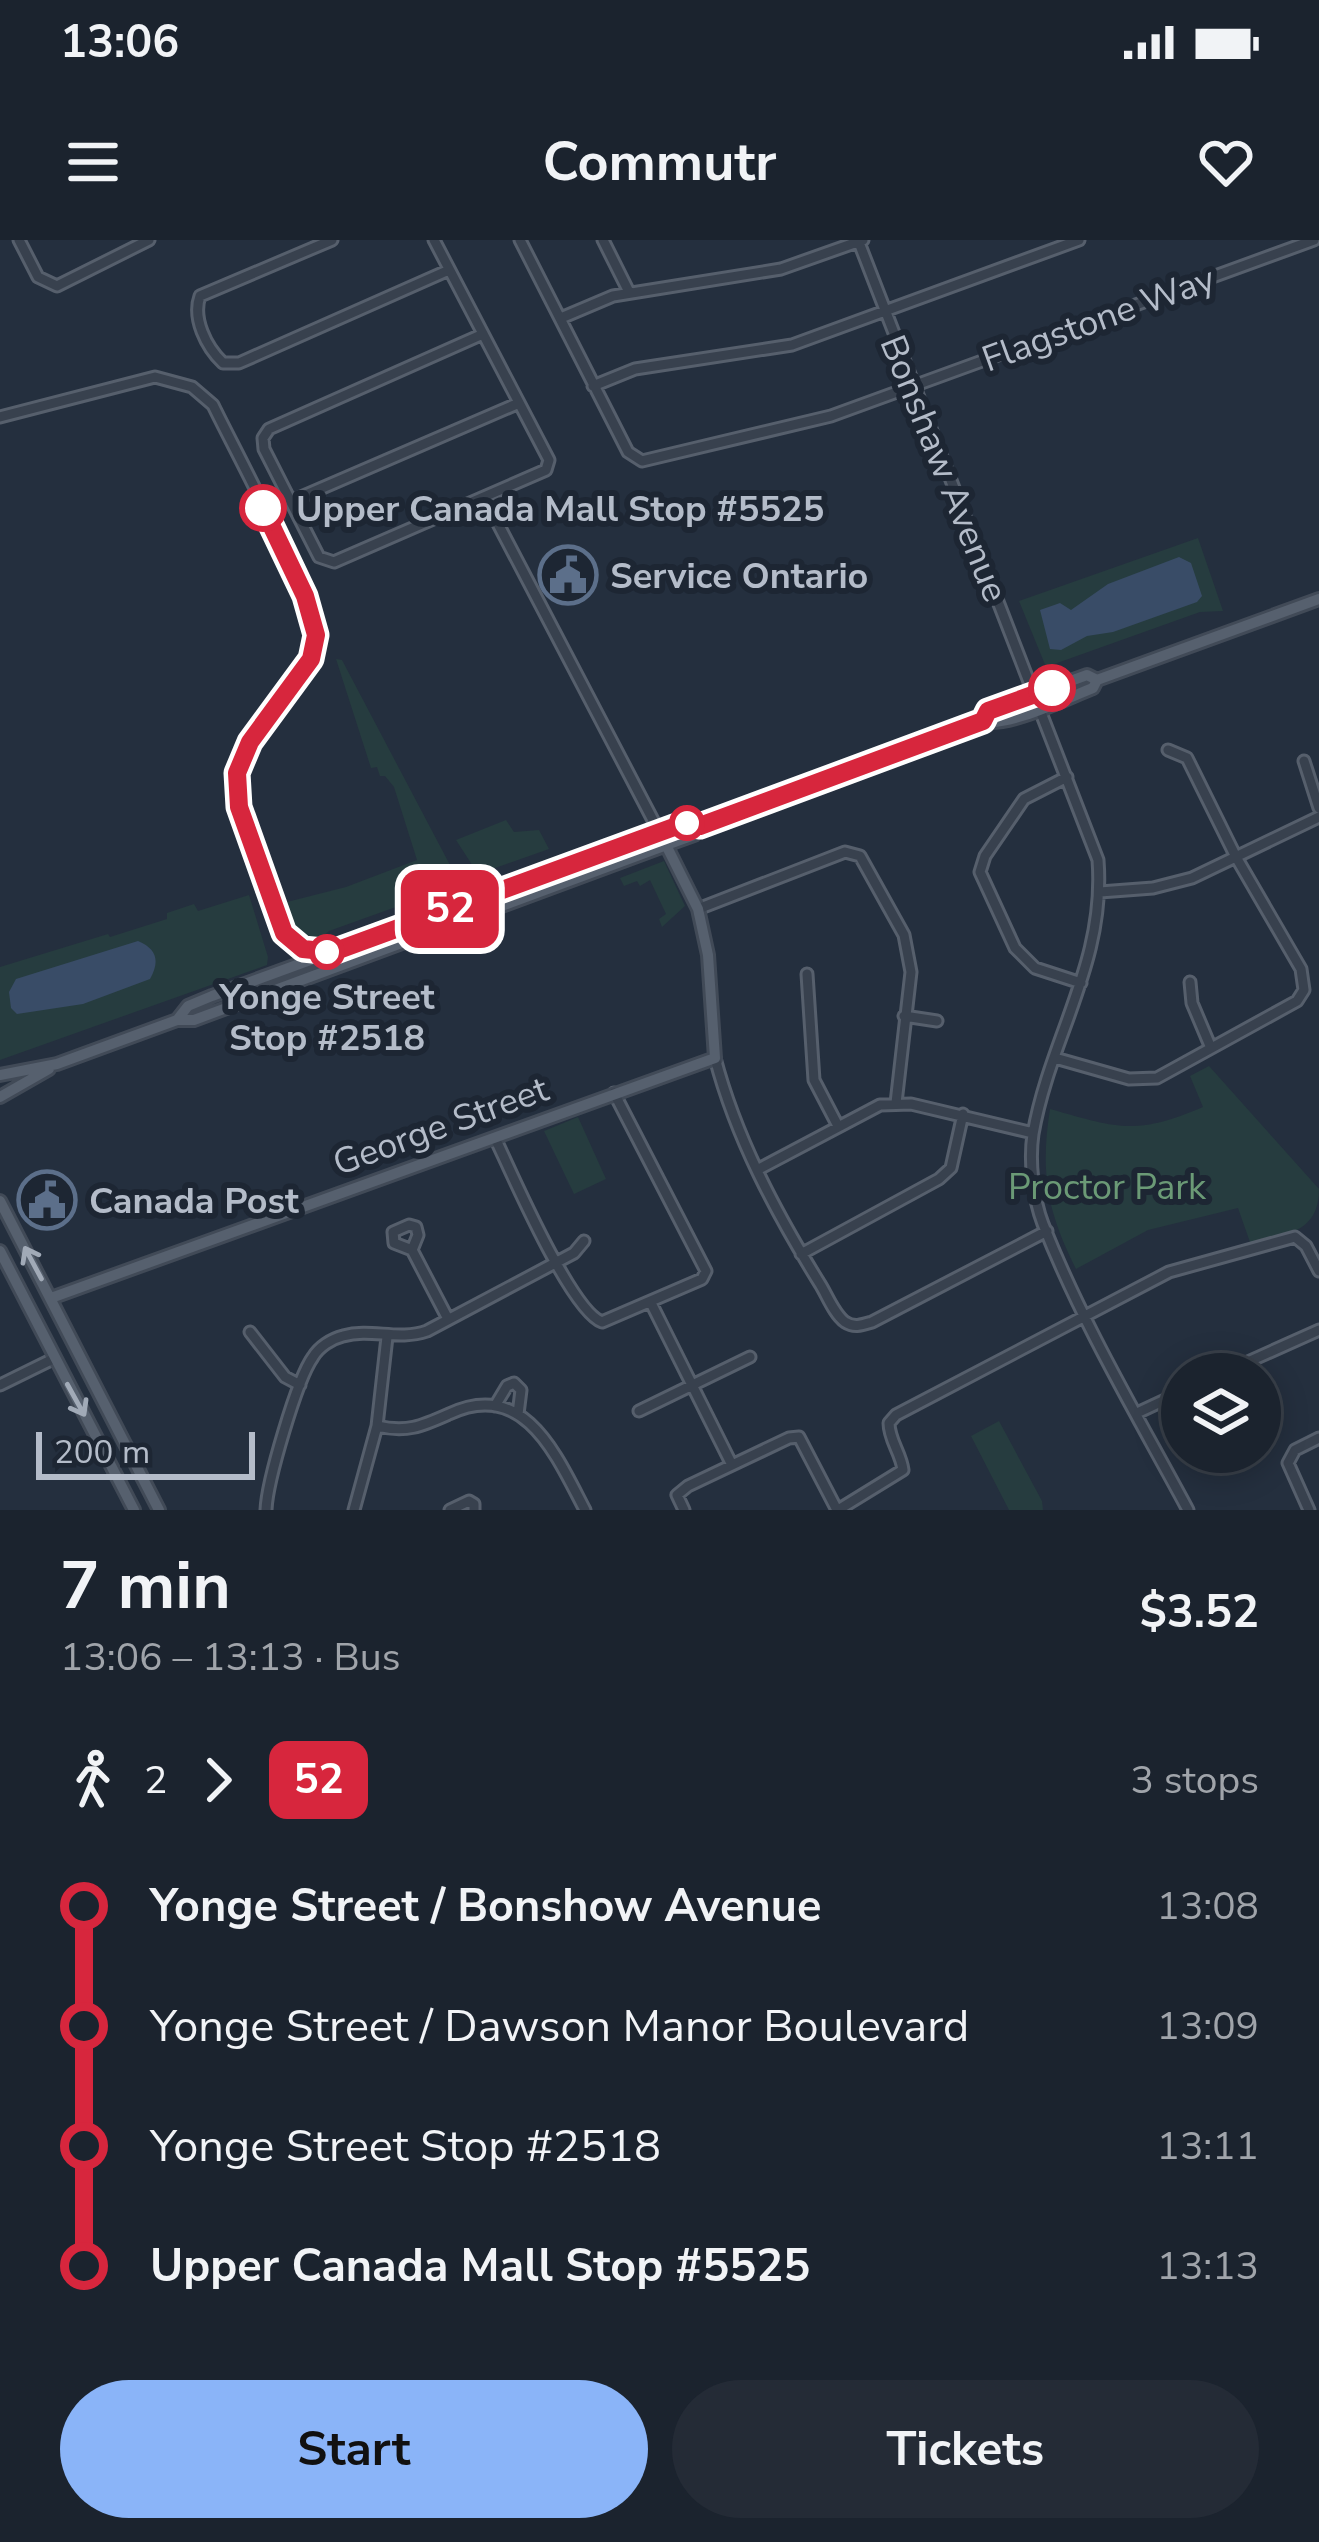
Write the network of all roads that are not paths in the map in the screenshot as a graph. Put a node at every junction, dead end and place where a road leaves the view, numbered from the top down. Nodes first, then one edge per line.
1 (19, 240) edge
2 (149, 240) edge
3 (332, 240) edge
4 (434, 240) edge
5 (520, 240) edge
6 (603, 240) edge
7 (860, 240) edge
8 (1079, 240) edge
9 (1314, 240) edge
10 (449, 270) junction
11 (629, 292) junction
12 (883, 310) junction
13 (561, 318) junction
14 (483, 334) junction
15 (593, 386) junction
16 (913, 386) junction
17 (518, 403) junction
18 (0, 417) edge
19 (484, 496) junction
20 (292, 501) junction
21 (1319, 599) edge
22 (1097, 680) junction
23 (1035, 694) junction
24 (1040, 708) junction
25 (983, 721) junction
26 (1168, 749) dead end
27 (1304, 761) dead end
28 (1067, 777) junction
29 (1319, 812) edge
30 (244, 820) dead end
31 (700, 826) junction
32 (660, 832) junction
33 (666, 845) junction
34 (1236, 857) junction
35 (1100, 892) junction
36 (698, 909) junction
37 (807, 974) dead end
38 (1082, 982) junction
39 (1190, 982) dead end
40 (904, 1016) junction
41 (176, 1020) junction
42 (937, 1021) dead end
43 (1211, 1048) junction
44 (715, 1058) junction
45 (1055, 1058) junction
46 (57, 1064) junction
47 (0, 1075) edge
48 (614, 1094) junction
49 (0, 1096) edge
50 (896, 1103) junction
51 (963, 1114) junction
52 (838, 1126) junction
53 (1034, 1133) junction
54 (495, 1138) junction
55 (758, 1169) junction
56 (0, 1201) edge
57 (1047, 1231) junction
58 (584, 1241) dead end
59 (412, 1250) junction
60 (0, 1251) edge
61 (801, 1254) junction
62 (555, 1262) junction
63 (1319, 1271) edge
64 (51, 1298) junction
65 (651, 1303) junction
66 (1087, 1317) junction
67 (448, 1319) junction
68 (1319, 1330) edge
69 (250, 1332) dead end
70 (387, 1336) junction
71 (1268, 1353) edge
72 (750, 1357) dead end
73 (53, 1359) junction
74 (0, 1385) edge
75 (300, 1385) junction
76 (692, 1385) junction
77 (1161, 1402) edge
78 (495, 1406) junction
79 (639, 1411) dead end
80 (1137, 1413) junction
81 (518, 1414) junction
82 (377, 1426) junction
83 (1319, 1438) edge
84 (732, 1465) junction
85 (476, 1504) edge
86 (1184, 1508) edge
87 (134, 1510) edge
88 (159, 1510) edge
89 (266, 1510) edge
90 (354, 1510) edge
91 (450, 1510) edge
92 (585, 1510) edge
93 (684, 1510) edge
94 (837, 1510) edge
95 (1309, 1510) edge

1 - 2 street
3 - 10 street
4 - 10 street
5 - 13 street, Flagstone Way
6 - 11 street
7 - 11 street
7 - 12 street, Bonshaw Avenue
8 - 12 street
9 - 16 street, Flagstone Way
10 - 14 street
11 - 13 street
12 - 15 street
12 - 16 street, Bonshaw Avenue
13 - 15 street, Flagstone Way
14 - 17 street
14 - 20 street
15 - 16 street, Flagstone Way
16 - 23 street, Bonshaw Avenue
17 - 19 street
17 - 20 street
18 - 30 street
19 - 20 street
19 - 32 street
21 - 22 main road
22 - 23 main road
22 - 24 main road
23 - 24 street, Bonshaw Avenue
23 - 25 main road
24 - 25 main road
24 - 28 street, Bonshaw Avenue
25 - 31 main road
26 - 34 street
27 - 29 street
28 - 35 street, Bonshaw Avenue
28 - 38 street
29 - 34 street
31 - 32 main road
31 - 33 main road
32 - 33 street
32 - 41 main road
33 - 36 main road
33 - 41 main road
34 - 35 street
34 - 43 street
35 - 38 street
36 - 40 street
36 - 44 main road
37 - 52 street
38 - 45 street
39 - 43 street
40 - 42 street
40 - 50 street
41 - 46 main road
43 - 45 street
44 - 48 main road, George Street
44 - 55 street
45 - 53 street
46 - 47 main road
46 - 49 main road
48 - 54 main road, George Street
48 - 65 street
50 - 51 street
50 - 52 street
51 - 53 street
51 - 61 street
52 - 55 street
53 - 57 street
54 - 62 street
54 - 64 main road, George Street
55 - 61 street
64 -> 56 main road
57 - 61 street
57 - 66 street
58 - 62 street
59 - 59 street
59 - 67 street
60 - 73 main road
62 - 65 street
62 - 67 street
63 - 66 street
64 - 88 main road
65 - 76 street
66 - 80 street
66 - 94 street
67 - 70 street
68 - 71 street
69 - 75 street
70 - 75 street
70 - 82 street
72 - 76 street
73 - 74 street
73 -> 87 main road
75 - 89 street
76 - 79 street
76 - 84 street
77 - 80 street
78 - 81 street
78 - 81 street
78 - 82 street
80 - 86 street
81 - 92 street
82 - 90 street
83 - 95 street
84 - 93 street
84 - 94 street
85 - 91 street

